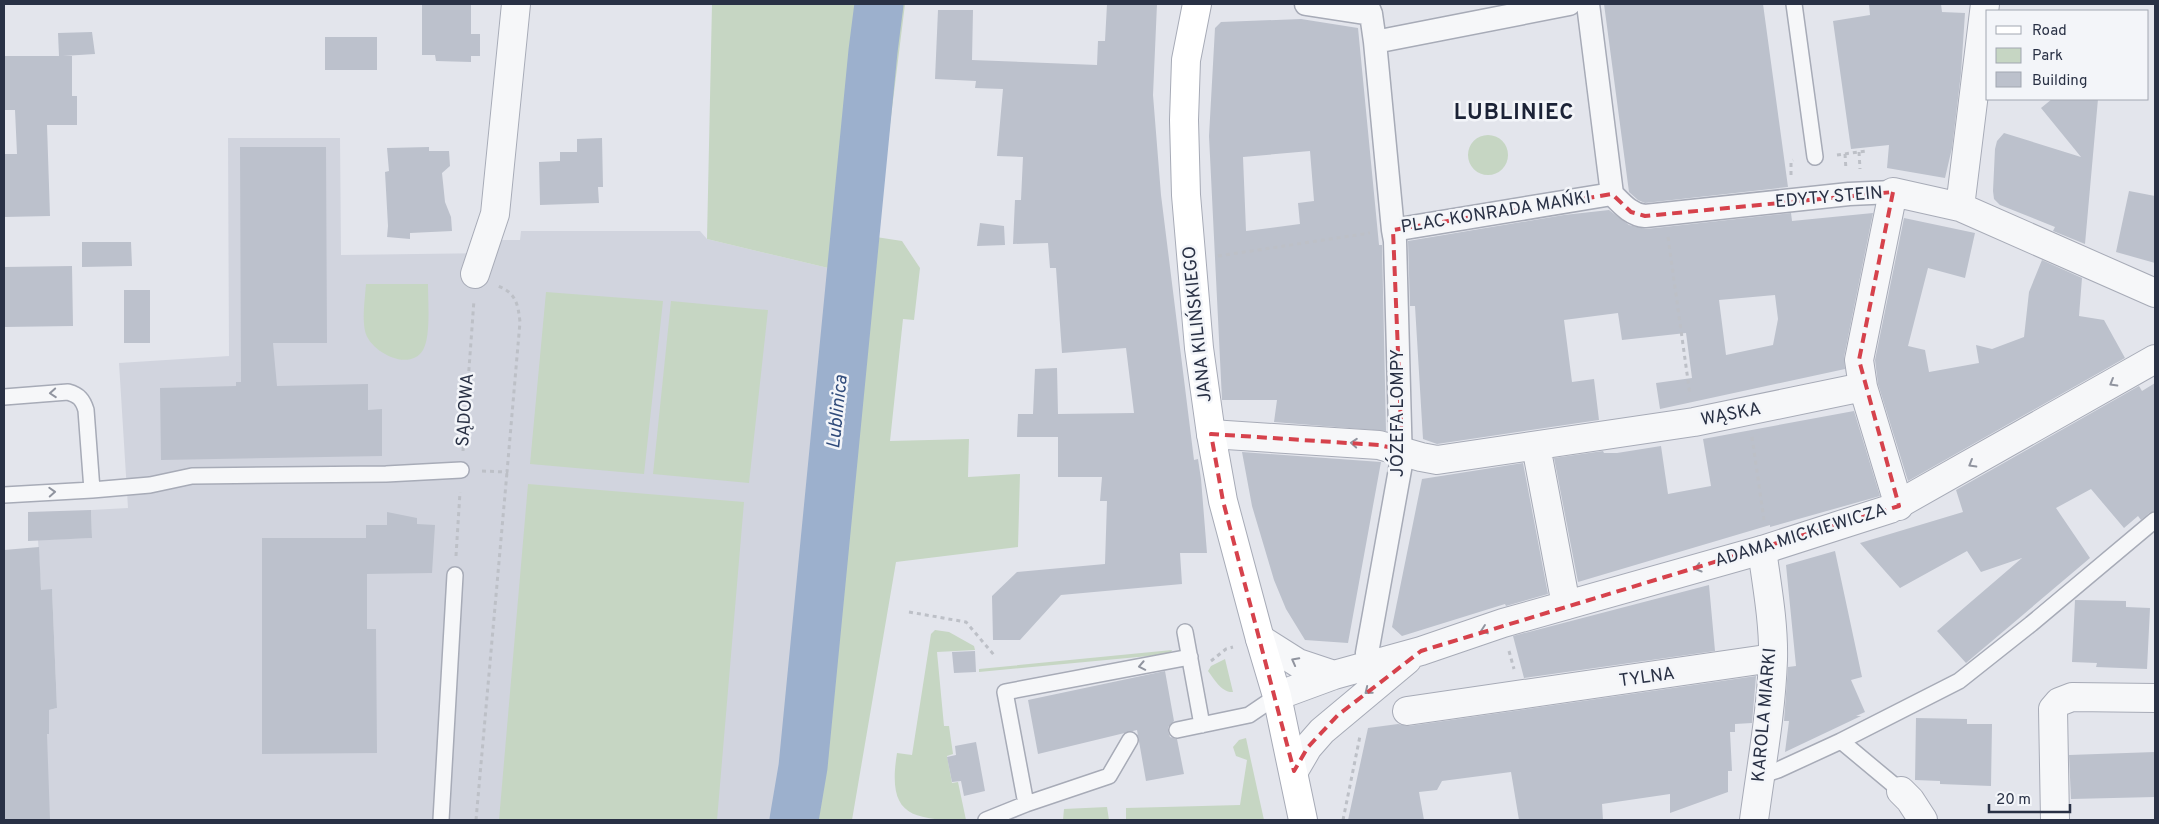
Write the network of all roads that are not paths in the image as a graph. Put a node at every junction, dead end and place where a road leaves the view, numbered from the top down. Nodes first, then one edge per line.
1 (516, 4) edge
2 (1197, 4) edge
3 (1306, 4) edge
4 (1569, 4) edge
5 (1588, 4) edge
6 (1794, 4) edge
7 (1986, 4) edge
8 (1369, 9) edge
9 (1375, 42) junction
10 (1815, 157) dead end
11 (1893, 192) junction
12 (1612, 194) junction
13 (1960, 207) junction
14 (1393, 230) junction
15 (475, 280) road end
16 (2155, 293) edge
17 (2155, 359) edge
18 (1863, 387) junction
19 (4, 397) edge
20 (1211, 434) junction
21 (1536, 446) junction
22 (1402, 451) junction
23 (461, 470) road end
24 (92, 490) junction
25 (4, 495) edge
26 (1899, 506) junction
27 (2155, 520) edge
28 (1764, 537) junction
29 (455, 575) road end
30 (1566, 605) junction
31 (1185, 632) dead end
32 (1247, 642) junction
33 (1420, 651) junction
34 (1367, 653) dead end
35 (1773, 658) junction
36 (1191, 662) junction
37 (1334, 675) junction
38 (1277, 696) junction
39 (2155, 698) edge
40 (1407, 711) dead end
41 (1202, 725) junction
42 (1177, 730) dead end
43 (1130, 740) dead end
44 (1840, 741) junction
45 (1294, 771) junction
46 (1760, 776) junction
47 (1901, 791) joint
48 (1026, 804) junction
49 (441, 820) edge
50 (986, 820) edge
51 (1303, 820) edge
52 (1754, 820) edge
53 (1923, 820) edge
54 (2055, 820) edge

1 - 15 street
2 - 20 main road, JANA KILIŃSKIEGO
3 - 8 street
4 - 9 street
5 - 12 street, PLAC KONRADA MAŃKI
6 - 10 lane
7 - 13 street
8 - 9 street, PLAC KONRADA MAŃKI
9 - 14 street, PLAC KONRADA MAŃKI
11 - 12 street, EDYTY STEIN
11 - 13 street, EDYTY STEIN
11 - 18 street
12 - 14 street, PLAC KONRADA MAŃKI
13 - 16 street, EDYTY STEIN
14 - 22 street, JÓZEFA LOMPY
17 -> 26 street, ADAMA MICKIEWICZA
18 - 21 street, WĄSKA
18 - 26 street
24 -> 19 lane
22 -> 20 street, WĄSKA
20 - 32 main road, JANA KILIŃSKIEGO
21 - 22 street, WĄSKA
21 - 30 street
22 - 34 street, JÓZEFA LOMPY
23 - 24 lane
25 -> 24 lane
26 - 28 street, ADAMA MICKIEWICZA
27 - 44 lane
28 -> 30 street, ADAMA MICKIEWICZA
28 - 35 street, KAROLA MIARKI
29 - 49 lane
30 -> 33 street, ADAMA MICKIEWICZA
31 - 36 lane
37 -> 32 street
32 - 38 main road, JANA KILIŃSKIEGO
33 - 37 street, ADAMA MICKIEWICZA
33 -> 45 street, ADAMA MICKIEWICZA
35 - 40 street, TYLNA
35 - 46 street, KAROLA MIARKI
36 - 41 lane
36 -> 48 lane
37 - 38 street, ADAMA MICKIEWICZA
38 - 41 lane
38 - 45 main road, JANA KILIŃSKIEGO
39 - 54 street
41 - 42 lane
43 - 48 lane
44 - 46 lane
44 - 47 lane
45 - 51 main road, JANA KILIŃSKIEGO
46 - 52 street, KAROLA MIARKI
47 - 53 street
48 - 50 lane

